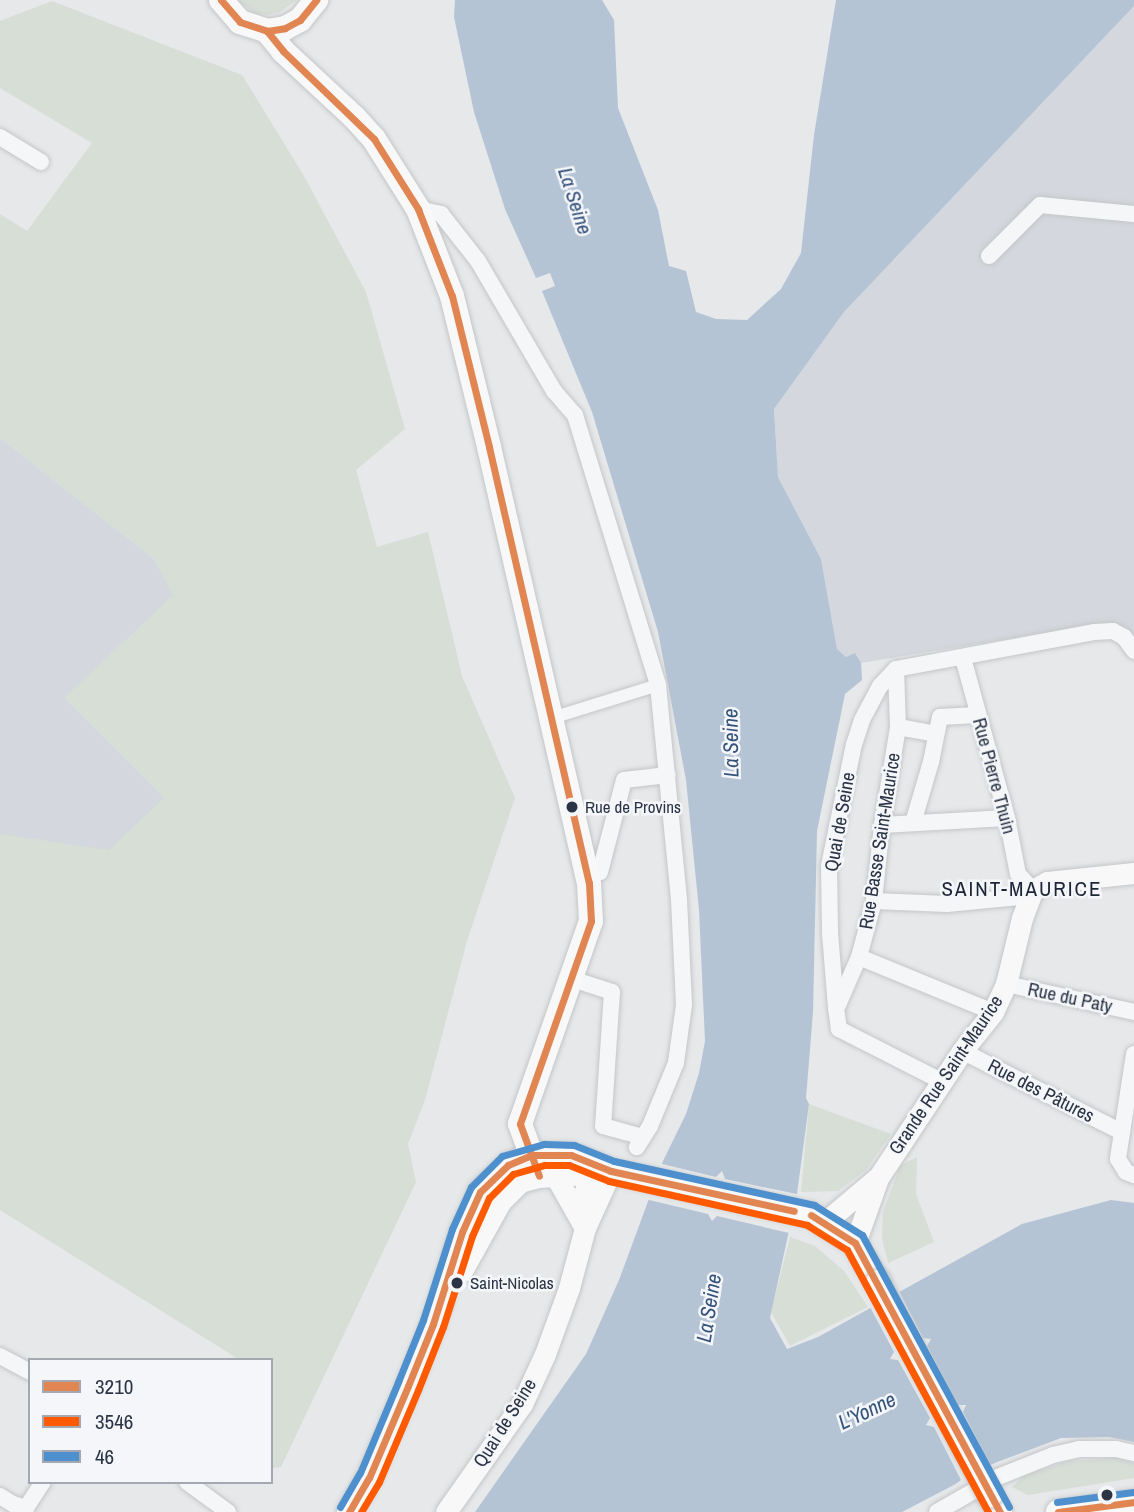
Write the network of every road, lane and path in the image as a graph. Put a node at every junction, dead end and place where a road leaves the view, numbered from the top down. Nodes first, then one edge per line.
1 (221, 0) edge
2 (316, 0) edge
3 (300, 20) junction
4 (267, 31) junction
5 (307, 73) junction
6 (0, 137) edge
7 (41, 162) dead end
8 (418, 209) junction
9 (1134, 214) edge
10 (989, 256) dead end
11 (1134, 651) edge
12 (963, 658) junction
13 (896, 669) junction
14 (658, 685) junction
15 (978, 715) junction
16 (552, 718) junction
17 (898, 727) junction
18 (936, 734) junction
19 (668, 775) junction
20 (1007, 818) junction
21 (913, 823) junction
22 (882, 825) junction
23 (1134, 873) edge
24 (587, 875) junction
25 (1031, 893) junction
26 (874, 901) junction
27 (859, 957) junction
28 (572, 979) junction
29 (1006, 984) junction
30 (836, 1009) junction
31 (993, 1012) junction
32 (1134, 1012) edge
33 (962, 1051) junction
34 (1134, 1054) edge
35 (941, 1081) junction
36 (1120, 1131) junction
37 (542, 1169) junction
38 (598, 1169) junction
39 (1134, 1175) edge
40 (877, 1178) junction
41 (582, 1221) junction
42 (825, 1222) junction
43 (855, 1243) junction
44 (2, 1357) edge
45 (28, 1371) edge
46 (1134, 1454) edge
47 (42, 1484) edge
48 (190, 1484) edge
49 (0, 1496) edge
50 (1134, 1502) edge
51 (995, 1503) edge
52 (1066, 1511) edge
53 (228, 1512) edge
54 (349, 1512) edge
55 (446, 1512) edge
56 (937, 1512) edge

1 - 4 main road
2 - 3 main road
3 - 4 main road
3 - 5 main road
4 - 5 main road
5 - 8 main road
6 - 7 street
8 - 14 street
8 - 16 main road
9 - 10 street
11 - 12 street
12 - 13 street
12 - 15 street, Rue Pierre Thuin
13 - 17 street, Rue Basse Saint-Maurice
13 - 30 street, Quai de Seine
14 - 16 street
14 - 19 street
15 - 18 street
15 - 20 street, Rue Pierre Thuin
16 - 24 main road
17 - 18 street
17 - 22 street, Rue Basse Saint-Maurice
18 - 21 street
19 - 24 street
19 - 28 street
20 - 21 street
20 - 25 street, Rue Pierre Thuin
21 - 22 street
22 - 26 street, Rue Basse Saint-Maurice
23 - 25 main road
24 - 28 main road
25 - 26 street
25 - 29 main road, Grande Rue Saint-Maurice
26 - 27 street, Rue Basse Saint-Maurice
27 - 30 street, Rue Basse Saint-Maurice
27 - 31 street
28 - 37 main road
29 - 31 main road, Grande Rue Saint-Maurice
29 - 32 street, Rue du Paty
30 - 35 street, Quai de Seine
31 - 33 main road, Grande Rue Saint-Maurice
33 - 35 main road, Grande Rue Saint-Maurice
33 - 36 street, Rue des Pâtures
34 - 36 street
35 - 40 main road, Grande Rue Saint-Maurice
36 - 39 street
37 - 38 main road
37 - 41 main road
37 - 54 main road
38 - 41 main road, Quai de Seine
38 - 42 main road
40 - 42 main road
40 - 43 main road
41 - 55 main road, Quai de Seine
42 - 43 main road
43 - 51 main road, bridge
44 - 45 street
46 - 56 street
47 - 49 street
48 - 53 street
50 - 52 main road

